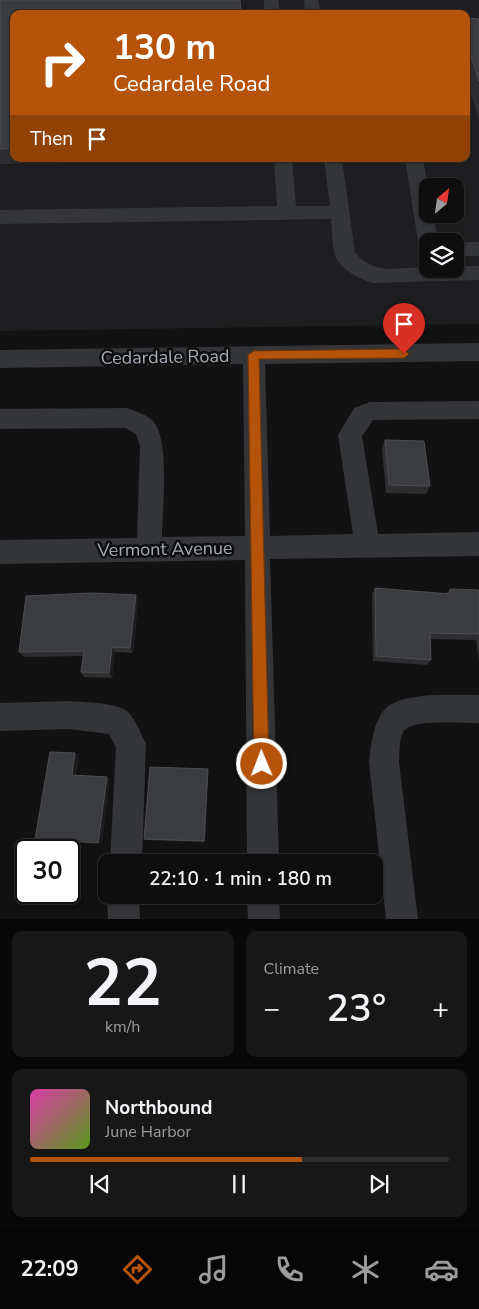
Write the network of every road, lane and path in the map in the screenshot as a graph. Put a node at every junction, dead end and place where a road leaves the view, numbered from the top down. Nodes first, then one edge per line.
1 (283, 162) edge
2 (333, 162) edge
3 (415, 162) edge
4 (340, 212) junction
5 (287, 213) junction
6 (0, 217) edge
7 (427, 233) edge
8 (464, 249) edge
9 (479, 249) edge
10 (419, 272) edge
11 (464, 272) edge
12 (479, 273) edge
13 (479, 352) edge
14 (254, 355) junction
15 (0, 359) edge
16 (479, 410) edge
17 (0, 419) edge
18 (479, 544) edge
19 (367, 546) junction
20 (259, 548) junction
21 (148, 549) junction
22 (0, 552) edge
23 (479, 709) edge
24 (0, 716) edge
25 (126, 854) edge
26 (263, 854) edge
27 (123, 904) edge
28 (263, 904) edge
29 (124, 919) edge
30 (264, 919) edge
31 (402, 919) edge

1 - 5 street
2 - 4 street
3 - 7 street
4 - 5 street
4 - 10 street
5 - 6 street
8 - 9 street
11 - 12 street
13 - 14 street, Cedardale Road
14 - 15 street, Cedardale Road
14 - 20 street
16 - 19 street
17 - 21 street
18 - 19 street, Vermont Avenue
19 - 20 street, Vermont Avenue
20 - 21 street, Vermont Avenue
20 - 26 street
21 - 22 street, Vermont Avenue
23 - 31 street
24 - 25 street
27 - 29 street
28 - 30 street

